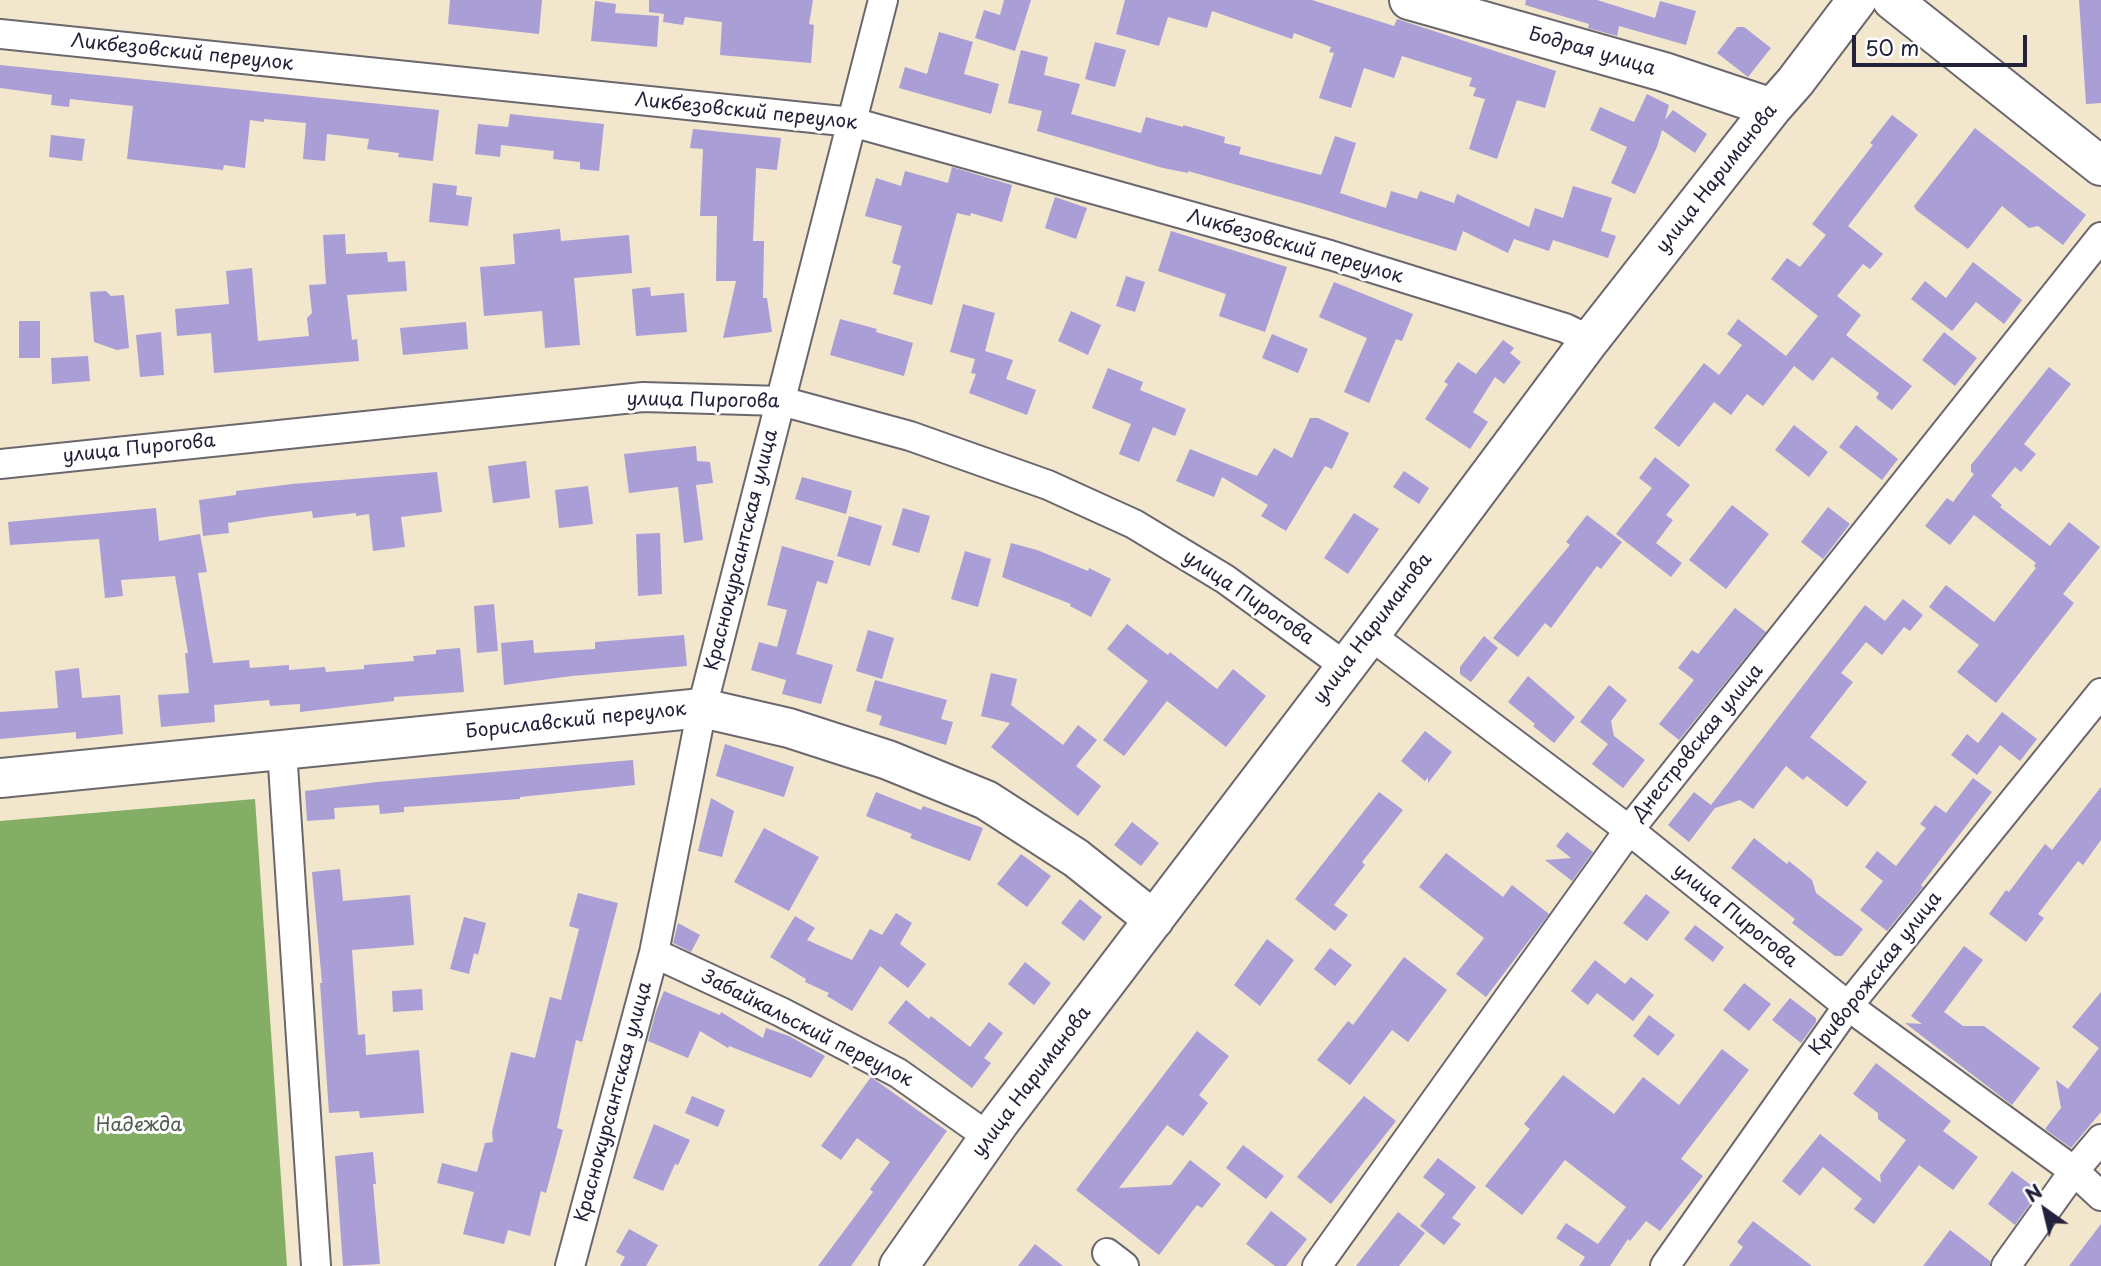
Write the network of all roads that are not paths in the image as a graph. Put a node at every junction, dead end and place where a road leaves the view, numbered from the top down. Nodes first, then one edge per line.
1 (884, 0) edge
2 (1409, 0) edge
3 (1857, 0) edge
4 (1892, 0) edge
5 (0, 34) edge
6 (1772, 108) junction
7 (852, 122) junction
8 (2101, 166) edge
9 (2101, 237) edge
10 (1590, 340) junction
11 (781, 401) junction
12 (0, 464) edge
13 (1370, 635) junction
14 (1345, 666) junction
15 (2101, 693) edge
16 (702, 708) junction
17 (282, 750) junction
18 (0, 778) edge
19 (1629, 830) junction
20 (1154, 920) junction
21 (654, 953) junction
22 (1848, 1006) junction
23 (989, 1138) junction
24 (2101, 1139) edge
25 (2074, 1171) junction
26 (2101, 1196) edge
27 (316, 1266) edge
28 (570, 1266) edge
29 (899, 1266) edge
30 (1317, 1266) edge
31 (1665, 1266) edge
32 (2006, 1266) edge

1 - 7 street, Краснокурсантская улица
2 - 6 street, Бодрая улица
3 - 6 street, улица Нариманова
4 - 8 street
5 - 7 street, Ликбезовский переулок
6 - 10 street, улица Нариманова
7 - 10 street, Ликбезовский переулок
7 - 11 street, Краснокурсантская улица
9 - 19 street, Днестровская улица
10 - 13 street, улица Нариманова
11 - 12 street, улица Пирогова
11 - 14 street, улица Пирогова
11 - 16 street, Краснокурсантская улица
13 - 14 street, улица Нариманова
13 - 19 street, улица Пирогова
14 - 20 street, улица Нариманова
15 - 22 street, Криворожская улица
16 - 17 street, Бориславский переулок
16 - 20 street, Бориславский переулок
16 - 21 street, Краснокурсантская улица
17 - 18 street, Бориславский переулок
17 - 27 street
19 - 22 street, улица Пирогова
19 - 30 street, Днестровская улица
20 - 23 street, улица Нариманова
21 - 23 street, Забайкальский переулок
21 - 28 street, Краснокурсантская улица
22 - 25 street, улица Пирогова
22 - 31 street, Криворожская улица
23 - 29 street, улица Нариманова
24 - 25 street
25 - 26 street, улица Пирогова
25 - 32 street

